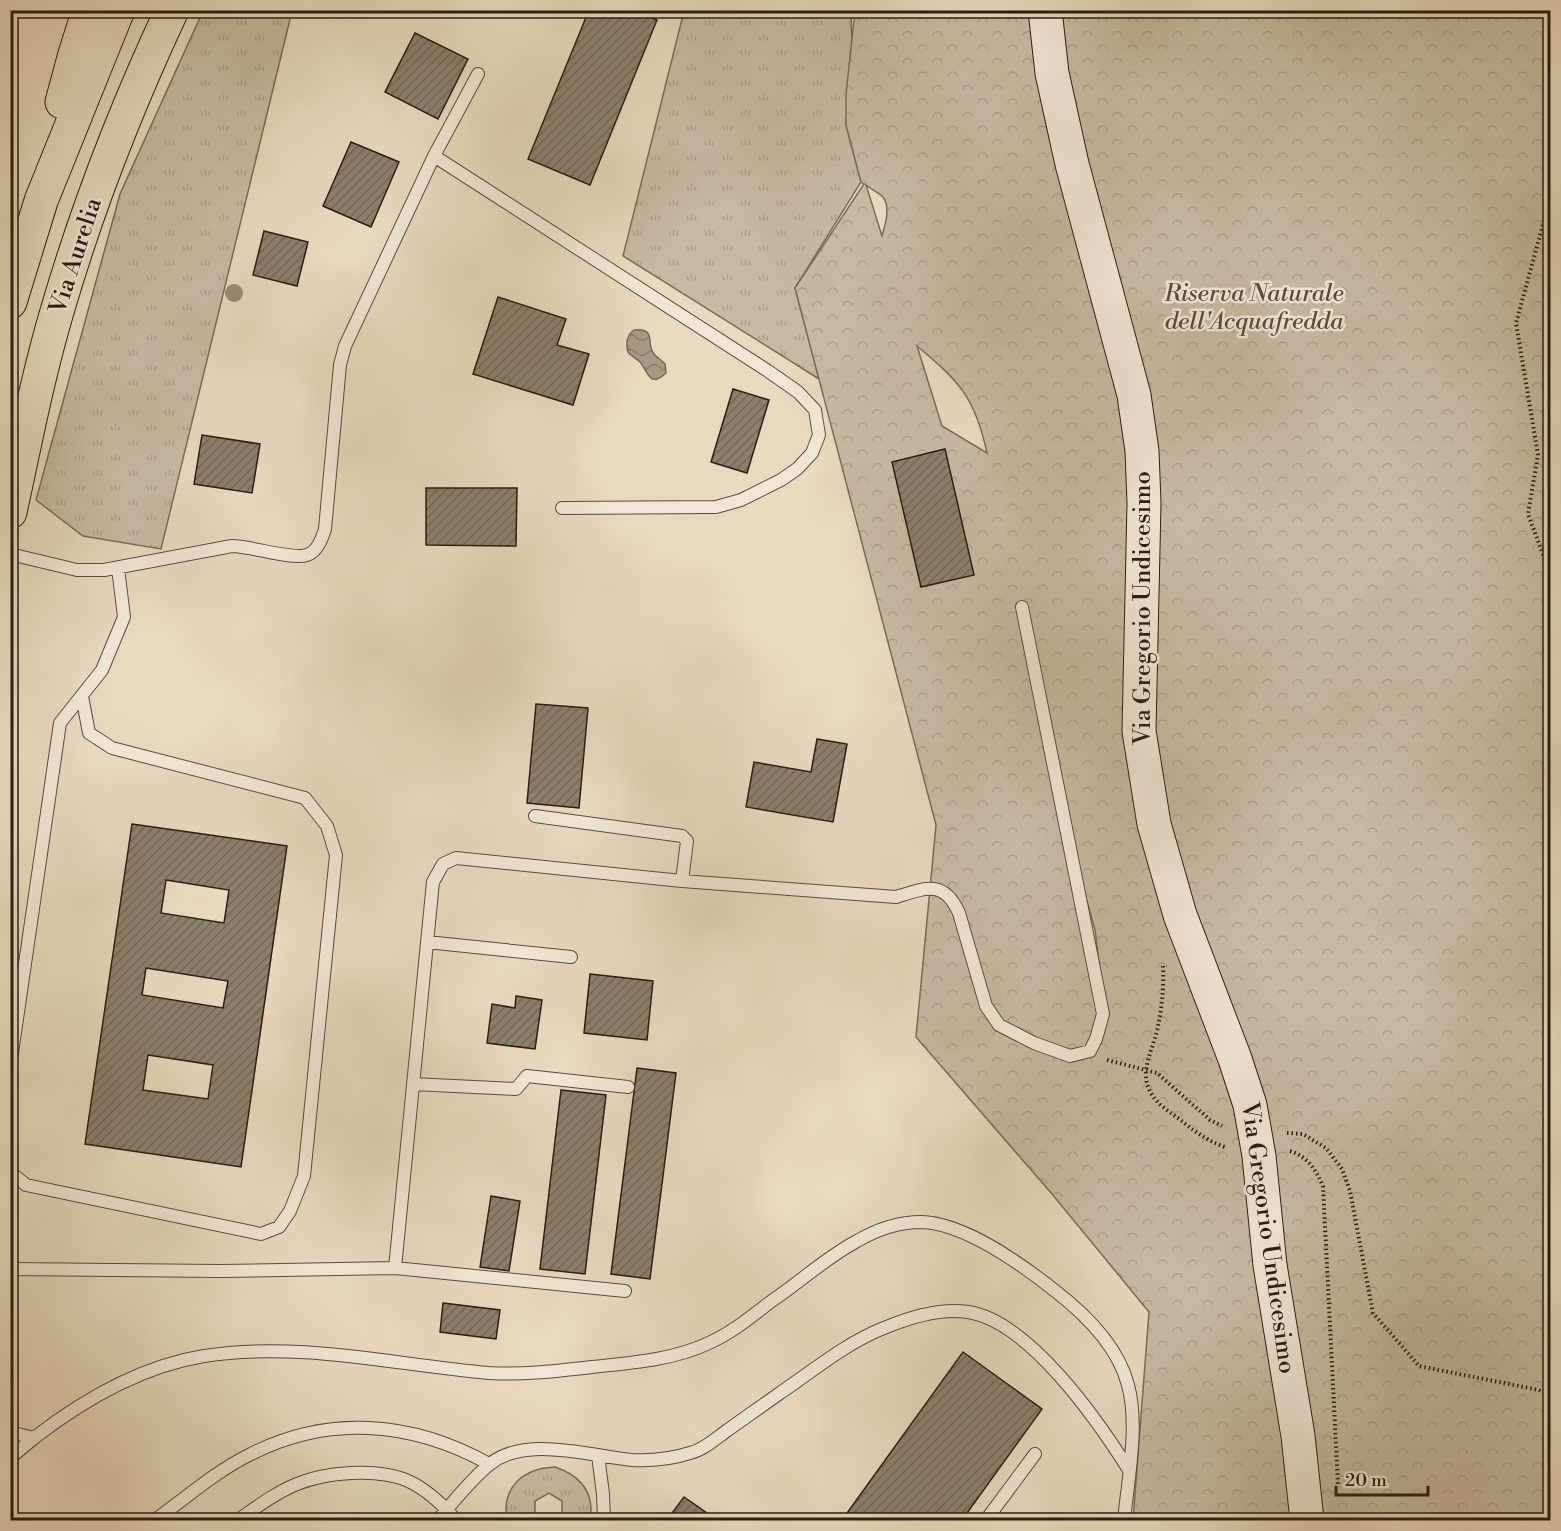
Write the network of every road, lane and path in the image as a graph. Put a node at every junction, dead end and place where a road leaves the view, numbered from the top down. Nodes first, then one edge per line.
1 (89, 10) edge
2 (118, 10) edge
3 (172, 10) edge
4 (1045, 10) edge
5 (478, 74) dead end
6 (434, 156) junction
7 (1551, 199) edge
8 (41, 201) junction
9 (10, 302) edge
10 (562, 508) dead end
11 (10, 512) edge
12 (10, 554) edge
13 (118, 568) junction
14 (1551, 573) edge
15 (1022, 607) dead end
16 (82, 696) junction
17 (535, 816) dead end
18 (682, 881) junction
19 (427, 942) junction
20 (571, 957) dead end
21 (1090, 1051) junction
22 (10, 1067) edge
23 (413, 1084) junction
24 (628, 1087) dead end
25 (1228, 1129) dead end
26 (1283, 1133) dead end
27 (1287, 1150) dead end
28 (10, 1172) edge
29 (395, 1268) junction
30 (10, 1269) edge
31 (625, 1291) dead end
32 (1551, 1396) edge
33 (10, 1432) edge
34 (34, 1438) junction
35 (1035, 1454) dead end
36 (598, 1455) junction
37 (10, 1458) edge
38 (489, 1464) junction
39 (1129, 1470) junction
40 (1338, 1487) dead end
41 (447, 1510) junction
42 (155, 1521) edge
43 (238, 1521) edge
44 (438, 1521) edge
45 (456, 1521) edge
46 (604, 1521) edge
47 (986, 1521) edge
48 (1124, 1521) edge
49 (1307, 1521) edge

1 - 8 highway
2 - 8 highway, Via Aurelia
3 - 11 highway, Via Aurelia
4 - 49 street, Via Gregorio Undicesimo
5 - 6 lane
6 - 10 lane
6 - 13 lane
7 - 14 path
8 - 9 highway, Via Aurelia
12 - 13 lane
13 - 16 lane
15 - 21 lane
16 - 22 lane
16 - 28 lane
17 - 18 lane
18 - 19 lane
18 - 21 lane
19 - 20 lane
19 - 23 lane
21 - 25 path
23 - 24 lane
23 - 29 lane
26 - 32 path
27 - 40 path
29 - 30 lane
29 - 31 lane
33 - 34 lane
34 - 37 lane
34 - 39 lane
35 - 47 lane
36 - 38 lane
36 - 39 lane
36 - 46 lane
38 - 41 lane
38 - 42 lane
39 - 48 lane
41 - 43 lane
41 - 44 lane
41 - 45 lane

